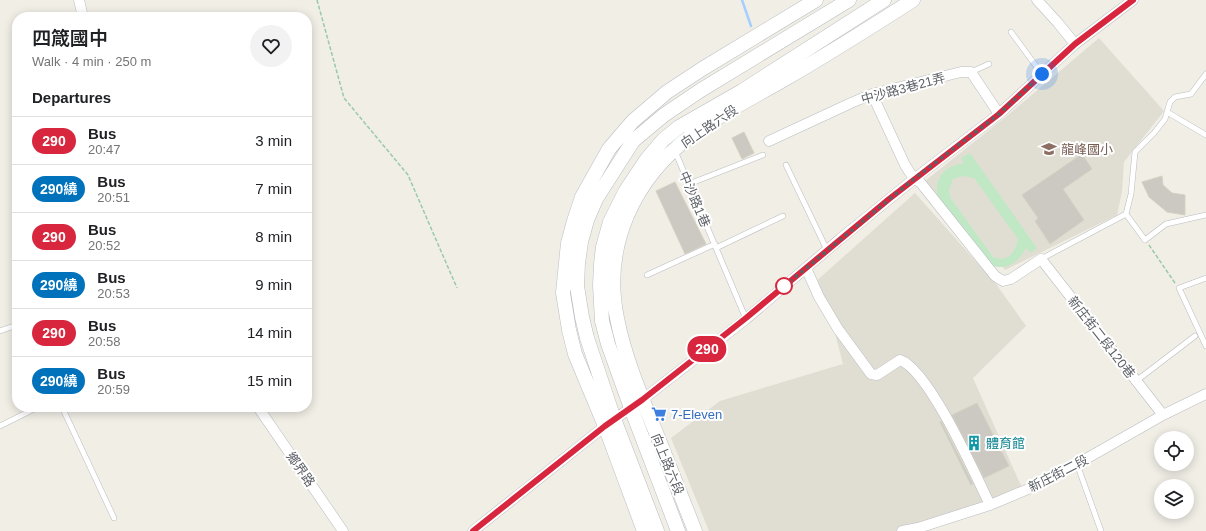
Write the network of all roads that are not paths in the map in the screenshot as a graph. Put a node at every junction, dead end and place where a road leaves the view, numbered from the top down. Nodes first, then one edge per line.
1 (79, 0) edge
2 (816, 0) edge
3 (849, 0) edge
4 (884, 0) edge
5 (913, 0) edge
6 (1037, 0) edge
7 (1133, 0) edge
8 (82, 12) edge
9 (1011, 32) dead end
10 (1075, 44) junction
11 (989, 64) dead end
12 (971, 72) junction
13 (1042, 74) junction
14 (1206, 74) edge
15 (872, 94) junction
16 (1167, 112) junction
17 (999, 114) junction
18 (1206, 135) edge
19 (769, 141) dead end
20 (674, 150) junction
21 (763, 155) dead end
22 (786, 165) dead end
23 (914, 179) junction
24 (689, 184) junction
25 (1126, 214) junction
26 (1206, 215) edge
27 (783, 216) dead end
28 (715, 246) junction
29 (827, 250) junction
30 (1041, 259) junction
31 (806, 268) junction
32 (646, 275) dead end
33 (1206, 278) edge
34 (746, 318) junction
35 (12, 327) edge
36 (0, 331) edge
37 (1203, 334) edge
38 (1195, 336) dead end
39 (1206, 346) edge
40 (1136, 381) junction
41 (1206, 394) edge
42 (637, 404) junction
43 (28, 412) edge
44 (64, 412) edge
45 (261, 412) edge
46 (1163, 415) junction
47 (610, 422) junction
48 (0, 426) edge
49 (1077, 464) junction
50 (990, 504) junction
51 (114, 518) dead end
52 (918, 530) edge
53 (343, 531) edge
54 (473, 531) edge
55 (644, 531) edge
56 (657, 531) edge
57 (678, 531) edge
58 (695, 531) edge
59 (902, 531) edge
60 (1101, 531) edge

1 - 8 street
2 - 47 main road
3 - 47 main road
4 - 42 main road, 向上路六段
5 - 20 main road, 向上路六段
6 - 10 street
7 - 10 street
9 - 13 lane
10 - 13 street
11 - 12 lane
12 - 15 street, 中沙路3巷21弄
12 - 17 street
13 - 17 street
14 - 16 lane
15 - 19 street, 中沙路3巷21弄
15 - 23 street
16 - 18 lane
16 - 25 lane
17 - 23 street
20 - 24 lane, 中沙路1巷
20 - 42 main road, 向上路六段
21 - 24 lane
22 - 29 lane
23 - 29 street
23 - 30 street
24 - 28 lane, 中沙路1巷
25 - 26 lane
25 - 30 lane
27 - 28 lane
28 - 32 lane
28 - 34 lane, 中沙路1巷
29 - 31 street
30 - 40 street, 新庄街二段120巷
31 - 34 street
31 - 50 street
33 - 37 lane
34 - 42 street
35 - 36 lane
37 - 39 lane
38 - 40 lane
40 - 46 street, 新庄街二段120巷
41 - 46 street, 新庄街二段
42 - 47 street
42 - 57 main road, 向上路六段
42 - 58 main road, 向上路六段
43 - 48 lane
44 - 51 lane
45 - 53 street, 鄉界路
46 - 49 street, 新庄街二段
47 - 54 street
47 - 55 main road
47 - 56 main road
49 - 50 street, 新庄街二段
49 - 60 lane
50 - 52 street, 新庄街二段
52 - 59 street, 新庄街二段

